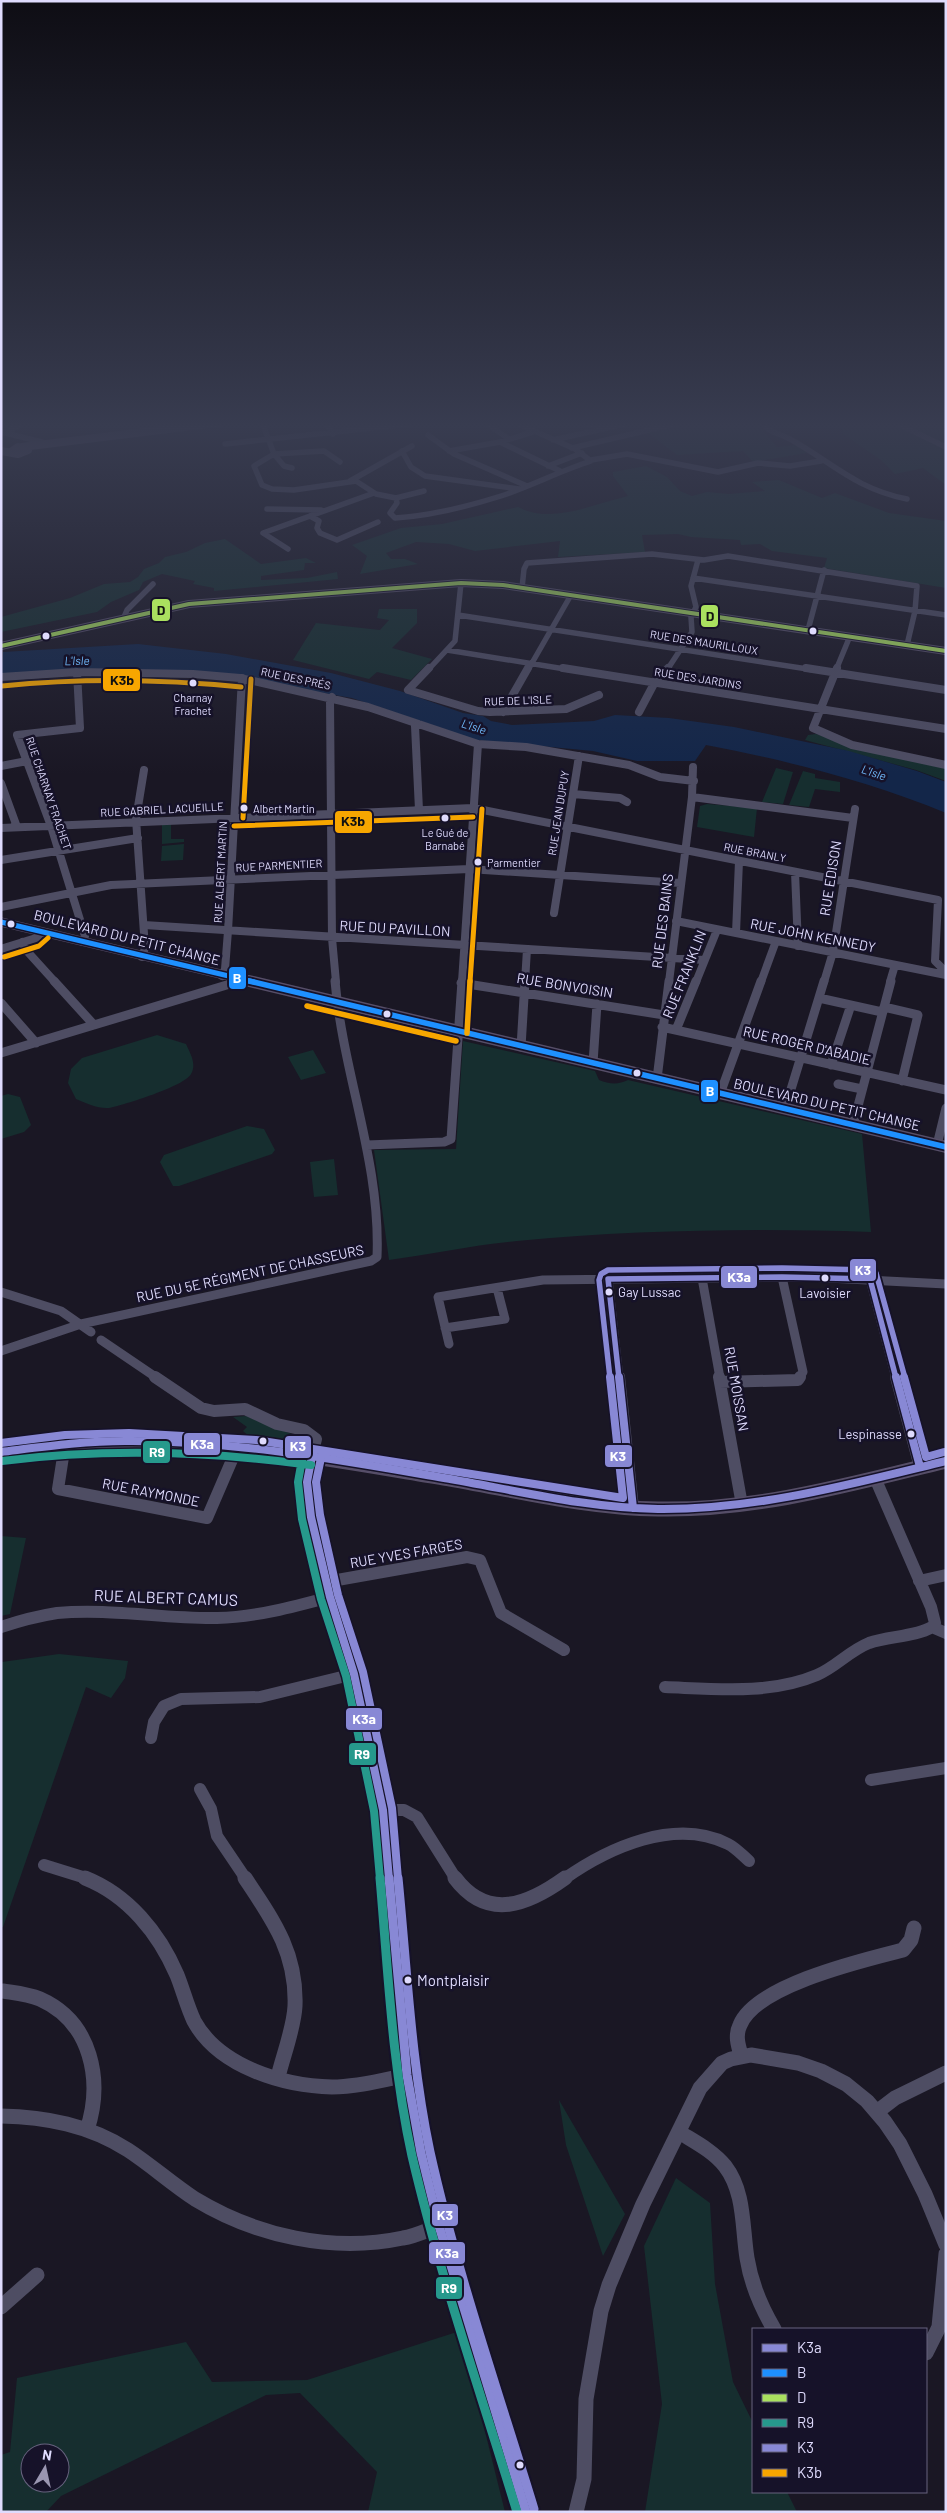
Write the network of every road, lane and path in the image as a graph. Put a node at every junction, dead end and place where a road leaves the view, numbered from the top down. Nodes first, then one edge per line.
1 (273, 539) edge
2 (337, 540) edge
3 (328, 544) dead end
4 (288, 548) dead end
5 (698, 560) junction
6 (824, 570) junction
7 (693, 578) junction
8 (461, 583) junction
9 (153, 584) dead end
10 (522, 588) junction
11 (571, 595) junction
12 (817, 596) junction
13 (916, 611) junction
14 (693, 613) junction
15 (458, 615) junction
16 (946, 615) edge
17 (124, 617) junction
18 (551, 629) junction
19 (808, 630) junction
20 (850, 636) junction
21 (4, 645) edge
22 (907, 645) junction
23 (682, 649) junction
24 (447, 650) junction
25 (946, 650) edge
26 (531, 663) junction
27 (78, 672) junction
28 (835, 673) junction
29 (1, 678) edge
30 (242, 678) junction
31 (654, 683) junction
32 (702, 690) junction
33 (946, 690) edge
34 (599, 695) dead end
35 (332, 697) junction
36 (698, 698) dead end
37 (821, 709) junction
38 (503, 712) junction
39 (639, 712) dead end
40 (418, 724) junction
41 (946, 729) edge
42 (478, 744) junction
43 (579, 756) junction
44 (27, 761) junction
45 (945, 763) edge
46 (1, 766) edge
47 (693, 767) dead end
48 (144, 770) dead end
49 (694, 781) junction
50 (1, 783) edge
51 (573, 794) junction
52 (692, 797) junction
53 (627, 802) dead end
54 (473, 808) junction
55 (419, 810) junction
56 (331, 814) junction
57 (234, 817) junction
58 (137, 822) junction
59 (51, 826) junction
60 (17, 827) junction
61 (567, 827) junction
62 (1, 828) edge
63 (138, 838) junction
64 (684, 850) junction
65 (58, 851) junction
66 (1, 860) edge
67 (739, 861) junction
68 (469, 870) junction
69 (795, 872) junction
70 (332, 874) junction
71 (560, 874) junction
72 (230, 878) junction
73 (843, 881) junction
74 (140, 883) junction
75 (680, 883) junction
76 (70, 892) junction
77 (1, 907) edge
78 (554, 913) dead end
79 (676, 921) junction
80 (941, 921) edge
81 (1, 922) edge
82 (144, 925) junction
83 (228, 930) junction
84 (717, 930) junction
85 (42, 932) junction
86 (736, 933) junction
87 (332, 938) junction
88 (776, 941) junction
89 (22, 942) junction
90 (83, 942) junction
91 (465, 945) junction
92 (798, 946) junction
93 (527, 949) junction
94 (1, 950) edge
95 (833, 952) junction
96 (142, 957) junction
97 (671, 958) junction
98 (704, 960) junction
99 (894, 965) junction
100 (946, 974) edge
101 (222, 976) junction
102 (235, 979) junction
103 (461, 983) junction
104 (525, 993) junction
105 (819, 998) junction
106 (1, 1003) edge
107 (338, 1004) junction
108 (597, 1004) junction
109 (850, 1005) junction
110 (883, 1010) junction
111 (664, 1015) junction
112 (94, 1025) junction
113 (662, 1026) junction
114 (676, 1030) junction
115 (458, 1032) junction
116 (36, 1044) junction
117 (739, 1044) junction
118 (521, 1047) junction
119 (1, 1053) edge
120 (801, 1058) junction
121 (593, 1064) junction
122 (832, 1065) junction
123 (866, 1072) junction
124 (657, 1079) junction
125 (902, 1081) junction
126 (838, 1084) dead end
127 (862, 1090) junction
128 (946, 1090) edge
129 (720, 1094) junction
130 (946, 1108) edge
131 (785, 1109) junction
132 (853, 1125) junction
133 (367, 1145) junction
134 (941, 1146) edge
135 (782, 1277) junction
136 (702, 1278) junction
137 (608, 1279) junction
138 (870, 1279) junction
139 (946, 1284) edge
140 (497, 1288) junction
141 (1, 1292) edge
142 (81, 1324) junction
143 (445, 1328) junction
144 (91, 1332) dead end
145 (101, 1340) dead end
146 (449, 1344) dead end
147 (1, 1351) edge
148 (720, 1382) junction
149 (65, 1444) junction
150 (238, 1446) junction
151 (1, 1452) edge
152 (312, 1456) junction
153 (946, 1461) edge
154 (920, 1467) junction
155 (874, 1478) junction
156 (742, 1505) junction
157 (634, 1508) junction
158 (946, 1575) edge
159 (919, 1581) junction
160 (326, 1582) junction
161 (330, 1597) junction
162 (1, 1627) edge
163 (932, 1627) junction
164 (946, 1632) edge
165 (564, 1650) dead end
166 (354, 1674) junction
167 (665, 1687) dead end
168 (151, 1738) dead end
169 (946, 1768) edge
170 (871, 1780) dead end
171 (200, 1789) dead end
172 (382, 1810) junction
173 (749, 1861) dead end
174 (44, 1865) dead end
175 (914, 1928) dead end
176 (3, 1991) dead end
177 (741, 2055) junction
178 (946, 2073) edge
179 (407, 2075) junction
180 (278, 2077) junction
181 (878, 2111) junction
182 (1, 2116) edge
183 (87, 2130) junction
184 (679, 2132) junction
185 (439, 2226) junction
186 (946, 2245) edge
187 (946, 2254) edge
188 (37, 2275) dead end
189 (1, 2307) edge
190 (773, 2328) edge
191 (927, 2352) edge
192 (526, 2512) edge
193 (576, 2512) edge

1 - 4 street
2 - 3 street
5 - 6 street
5 - 7 street
5 - 10 street
6 - 12 street
6 - 13 street
7 - 12 street
7 - 14 street
8 - 10 main road
8 - 15 street
8 - 17 main road
9 - 17 street
10 - 11 main road
11 - 14 main road
11 - 18 street
12 - 13 street
12 - 19 street
13 - 16 street
13 - 22 street
14 - 19 main road
14 - 23 street
15 - 18 street, RUE DES MAURILLOUX
15 - 24 street
17 - 21 main road
18 - 23 street, RUE DES MAURILLOUX
18 - 26 street
19 - 20 main road
20 - 22 main road
20 - 28 street
22 - 25 main road
23 - 28 street, RUE DES MAURILLOUX
23 - 31 street
24 - 26 street, RUE DES JARDINS
24 - 38 street, RUE DE L'ISLE
26 - 31 street, RUE DES JARDINS
26 - 38 street
27 - 29 street, RUE DES PRÉS
27 - 30 street, RUE DES PRÉS
27 - 44 street, RUE CHARNAY FRACHET
28 - 33 street, RUE DES MAURILLOUX
28 - 37 street
30 - 35 street, RUE DES PRÉS
30 - 57 street, RUE ALBERT MARTIN
31 - 32 street, RUE DES JARDINS
31 - 39 street
32 - 36 street
32 - 37 street, RUE DES JARDINS
34 - 38 street, RUE DE L'ISLE
35 - 40 street, RUE DES PRÉS
35 - 56 street, RUE DU 5E RÉGIMENT DE CHASSEURS
37 - 41 street, RUE DES JARDINS
37 - 45 street
40 - 42 street, RUE DES PRÉS
40 - 55 street
42 - 43 street, RUE DES PRÉS
42 - 54 street
43 - 49 street, RUE DES PRÉS
43 - 51 street, RUE JEAN DUPUY
44 - 46 street
44 - 59 street, RUE CHARNAY FRACHET
47 - 49 street, RUE DES BAINS
48 - 58 street
49 - 52 street, RUE DES BAINS
50 - 60 street
51 - 53 street
51 - 61 street, RUE JEAN DUPUY
52 - 64 street, RUE DES BAINS
52 - 73 street, RUE EDISON
54 - 55 street, RUE GABRIEL LACUEILLE
54 - 61 street, RUE GABRIEL LACUEILLE
54 - 68 street
55 - 56 street, RUE GABRIEL LACUEILLE
56 - 57 street, RUE GABRIEL LACUEILLE
56 - 70 street, RUE DU 5E RÉGIMENT DE CHASSEURS
57 - 58 street, RUE GABRIEL LACUEILLE
57 - 72 street, RUE ALBERT MARTIN
58 - 59 street, RUE GABRIEL LACUEILLE
58 - 63 street
59 - 60 street, RUE GABRIEL LACUEILLE
59 - 65 street, RUE CHARNAY FRACHET
60 - 62 street, RUE GABRIEL LACUEILLE
61 - 64 street, RUE BRANLY
61 - 71 street, RUE JEAN DUPUY
63 - 65 street
63 - 74 street
64 - 67 street, RUE BRANLY
64 - 75 street, RUE DES BAINS
65 - 66 street
65 - 76 street, RUE CHARNAY FRACHET
67 - 69 street, RUE BRANLY
67 - 86 street
68 - 70 street, RUE PARMENTIER
68 - 71 street, RUE PARMENTIER
68 - 91 street
69 - 73 street, RUE BRANLY
69 - 92 street
70 - 72 street, RUE PARMENTIER
70 - 87 street, RUE DU 5E RÉGIMENT DE CHASSEURS
71 - 75 street, RUE PARMENTIER
71 - 78 street, RUE JEAN DUPUY
72 - 74 street, RUE PARMENTIER
72 - 83 street, RUE ALBERT MARTIN
73 - 80 street, RUE BRANLY
73 - 95 street, RUE EDISON
74 - 76 street, RUE PARMENTIER
74 - 82 street
75 - 79 street, RUE DES BAINS
76 - 77 street, RUE PARMENTIER
76 - 90 street, RUE CHARNAY FRACHET
79 - 84 street, RUE JOHN KENNEDY
79 - 97 street, RUE DES BAINS
80 - 100 street
81 - 85 main road, BOULEVARD DU PETIT CHANGE
82 - 83 street, RUE DU PAVILLON
82 - 96 street
83 - 87 street, RUE DU PAVILLON
83 - 101 street, RUE ALBERT MARTIN
84 - 86 street, RUE JOHN KENNEDY
84 - 98 street, RUE FRANKLIN
85 - 89 street
85 - 90 main road, BOULEVARD DU PETIT CHANGE
86 - 88 street, RUE JOHN KENNEDY
87 - 91 street, RUE DU PAVILLON
87 - 107 street, RUE DU 5E RÉGIMENT DE CHASSEURS
88 - 92 street, RUE JOHN KENNEDY
88 - 117 street
89 - 94 street
89 - 112 street
90 - 96 main road, BOULEVARD DU PETIT CHANGE
91 - 93 street, RUE DU PAVILLON
91 - 103 street
92 - 95 street, RUE JOHN KENNEDY
93 - 97 street, RUE DU PAVILLON
93 - 104 street
95 - 99 street, RUE JOHN KENNEDY
95 - 105 street, RUE EDISON
96 - 101 main road, BOULEVARD DU PETIT CHANGE
97 - 98 street, RUE DU PAVILLON
97 - 111 street, RUE DES BAINS
98 - 114 street, RUE FRANKLIN
99 - 100 street, RUE JOHN KENNEDY
99 - 110 street
101 - 102 main road, BOULEVARD DU PETIT CHANGE
102 - 107 main road, BOULEVARD DU PETIT CHANGE
102 - 112 street
103 - 104 street, RUE BONVOISIN
103 - 115 street
104 - 108 street, RUE BONVOISIN
104 - 118 street
105 - 109 street
105 - 120 street, RUE EDISON
106 - 116 street
107 - 115 main road, BOULEVARD DU PETIT CHANGE
107 - 133 street, RUE DU 5E RÉGIMENT DE CHASSEURS
108 - 111 street, RUE BONVOISIN
108 - 121 street
109 - 110 street
109 - 122 street
110 - 123 street
110 - 125 street
111 - 113 street, RUE DES BAINS
112 - 116 street
113 - 114 street, RUE ROGER D'ABADIE
113 - 124 street, RUE DES BAINS
114 - 117 street, RUE ROGER D'ABADIE
115 - 118 main road, BOULEVARD DU PETIT CHANGE
115 - 133 street
116 - 119 street
117 - 120 street, RUE ROGER D'ABADIE
117 - 129 street
118 - 121 main road, BOULEVARD DU PETIT CHANGE
120 - 122 street, RUE ROGER D'ABADIE
120 - 131 street, RUE EDISON
121 - 124 main road, BOULEVARD DU PETIT CHANGE
122 - 123 street, RUE ROGER D'ABADIE
123 - 125 street, RUE ROGER D'ABADIE
123 - 127 street
124 - 129 main road, BOULEVARD DU PETIT CHANGE
125 - 128 street, RUE ROGER D'ABADIE
126 - 127 street
127 - 132 street
129 - 131 main road, BOULEVARD DU PETIT CHANGE
130 - 134 street
131 - 132 main road, BOULEVARD DU PETIT CHANGE
132 - 134 main road, BOULEVARD DU PETIT CHANGE
133 - 142 street, RUE DU 5E RÉGIMENT DE CHASSEURS
135 - 136 street
135 - 138 street
135 - 148 street
136 - 137 street
136 - 148 street, RUE MOISSAN
137 - 140 street
137 - 157 street
138 - 139 street
138 - 154 street
140 - 143 street
140 - 143 street
141 - 142 street
142 - 144 street
142 - 147 street, RUE DU 5E RÉGIMENT DE CHASSEURS
143 - 146 street
145 - 152 street
148 - 156 street, RUE MOISSAN
149 - 150 main road
149 - 150 street, RUE RAYMONDE
149 - 151 main road
150 - 152 main road
152 - 157 main road
152 - 160 street
153 - 154 main road
154 - 155 main road
155 - 156 main road
155 - 159 street
156 - 157 main road
158 - 159 street
159 - 163 street
160 - 161 street
160 - 165 street, RUE YVES FARGES
161 - 162 street, RUE ALBERT CAMUS
161 - 166 street
163 - 164 street
163 - 167 street
166 - 168 street
166 - 172 street
169 - 170 street
171 - 180 street
172 - 173 street
172 - 179 street
174 - 180 street
175 - 177 street
176 - 183 street
177 - 181 street
177 - 184 street
178 - 181 street
179 - 180 street
179 - 185 street
181 - 186 street
182 - 183 street
183 - 185 street
184 - 190 street
184 - 193 street
185 - 192 street
187 - 191 street
188 - 189 street

